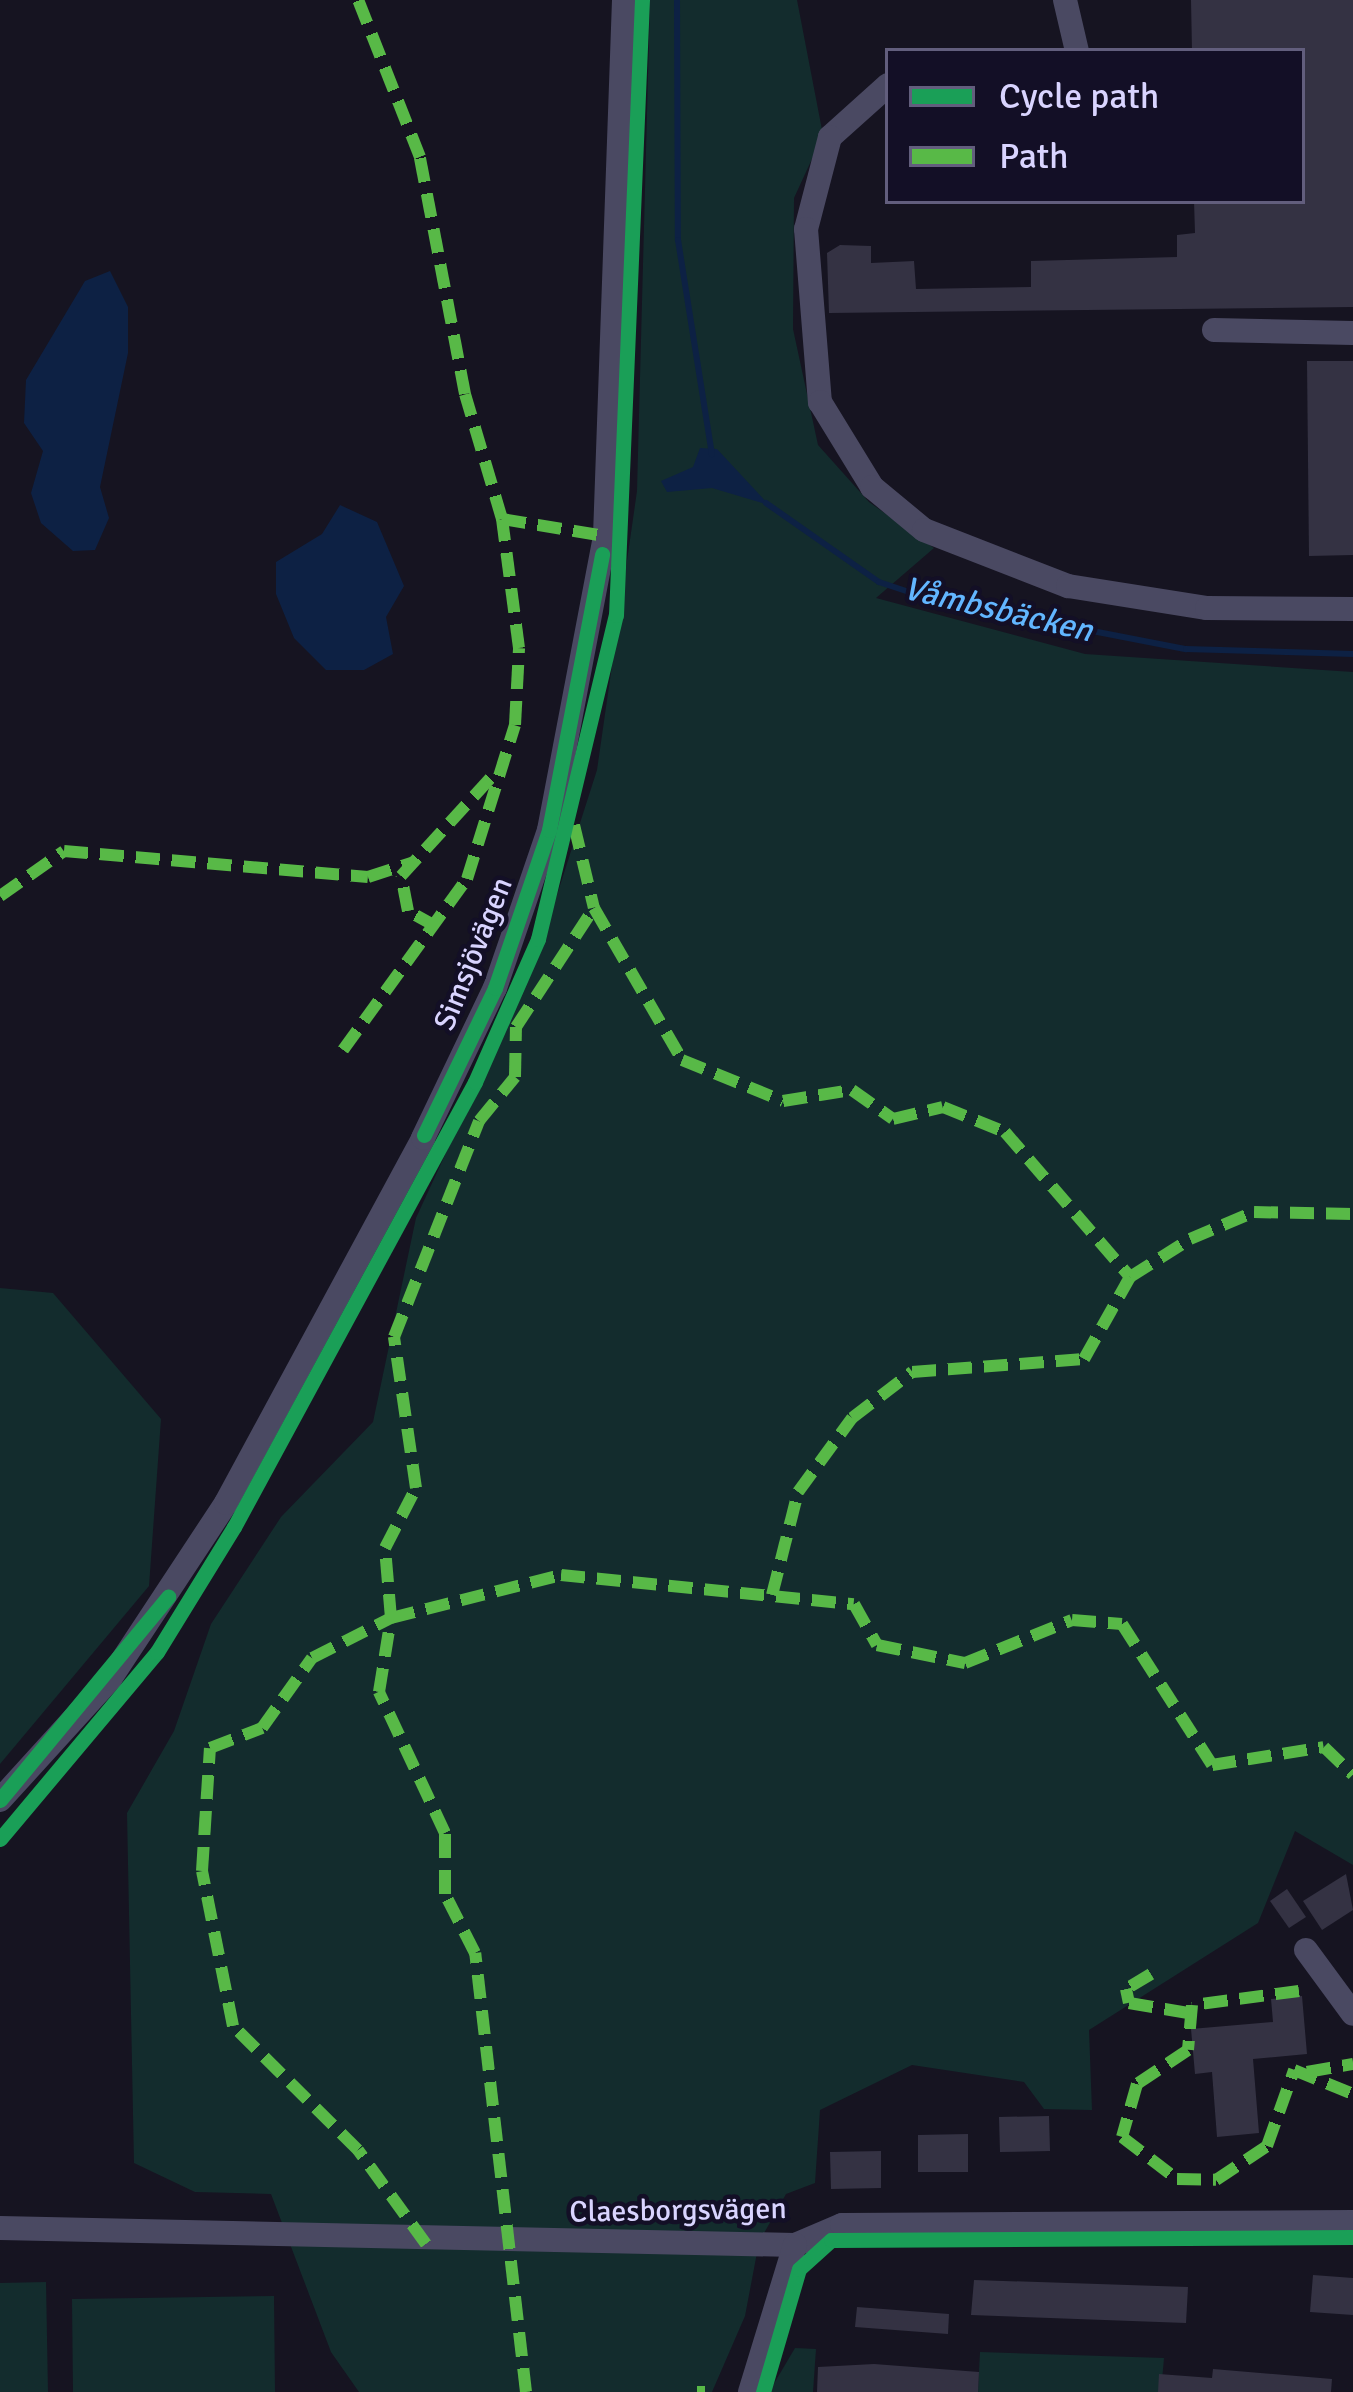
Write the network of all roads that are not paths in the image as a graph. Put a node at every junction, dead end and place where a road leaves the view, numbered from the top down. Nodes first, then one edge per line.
1 (624, 0) edge
2 (1065, 0) edge
3 (1076, 48) edge
4 (885, 88) edge
5 (1214, 330) dead end
6 (1353, 333) edge
7 (1353, 609) edge
8 (0, 1800) edge
9 (1306, 1950) dead end
10 (1353, 2014) edge
11 (1353, 2222) edge
12 (0, 2228) edge
13 (795, 2245) junction
14 (750, 2392) edge

1 - 8 street, Simsjövägen
2 - 3 street
4 - 7 street
5 - 6 street
9 - 10 street
11 - 13 street, Claesborgsvägen
12 - 13 street, Claesborgsvägen
13 - 14 street

